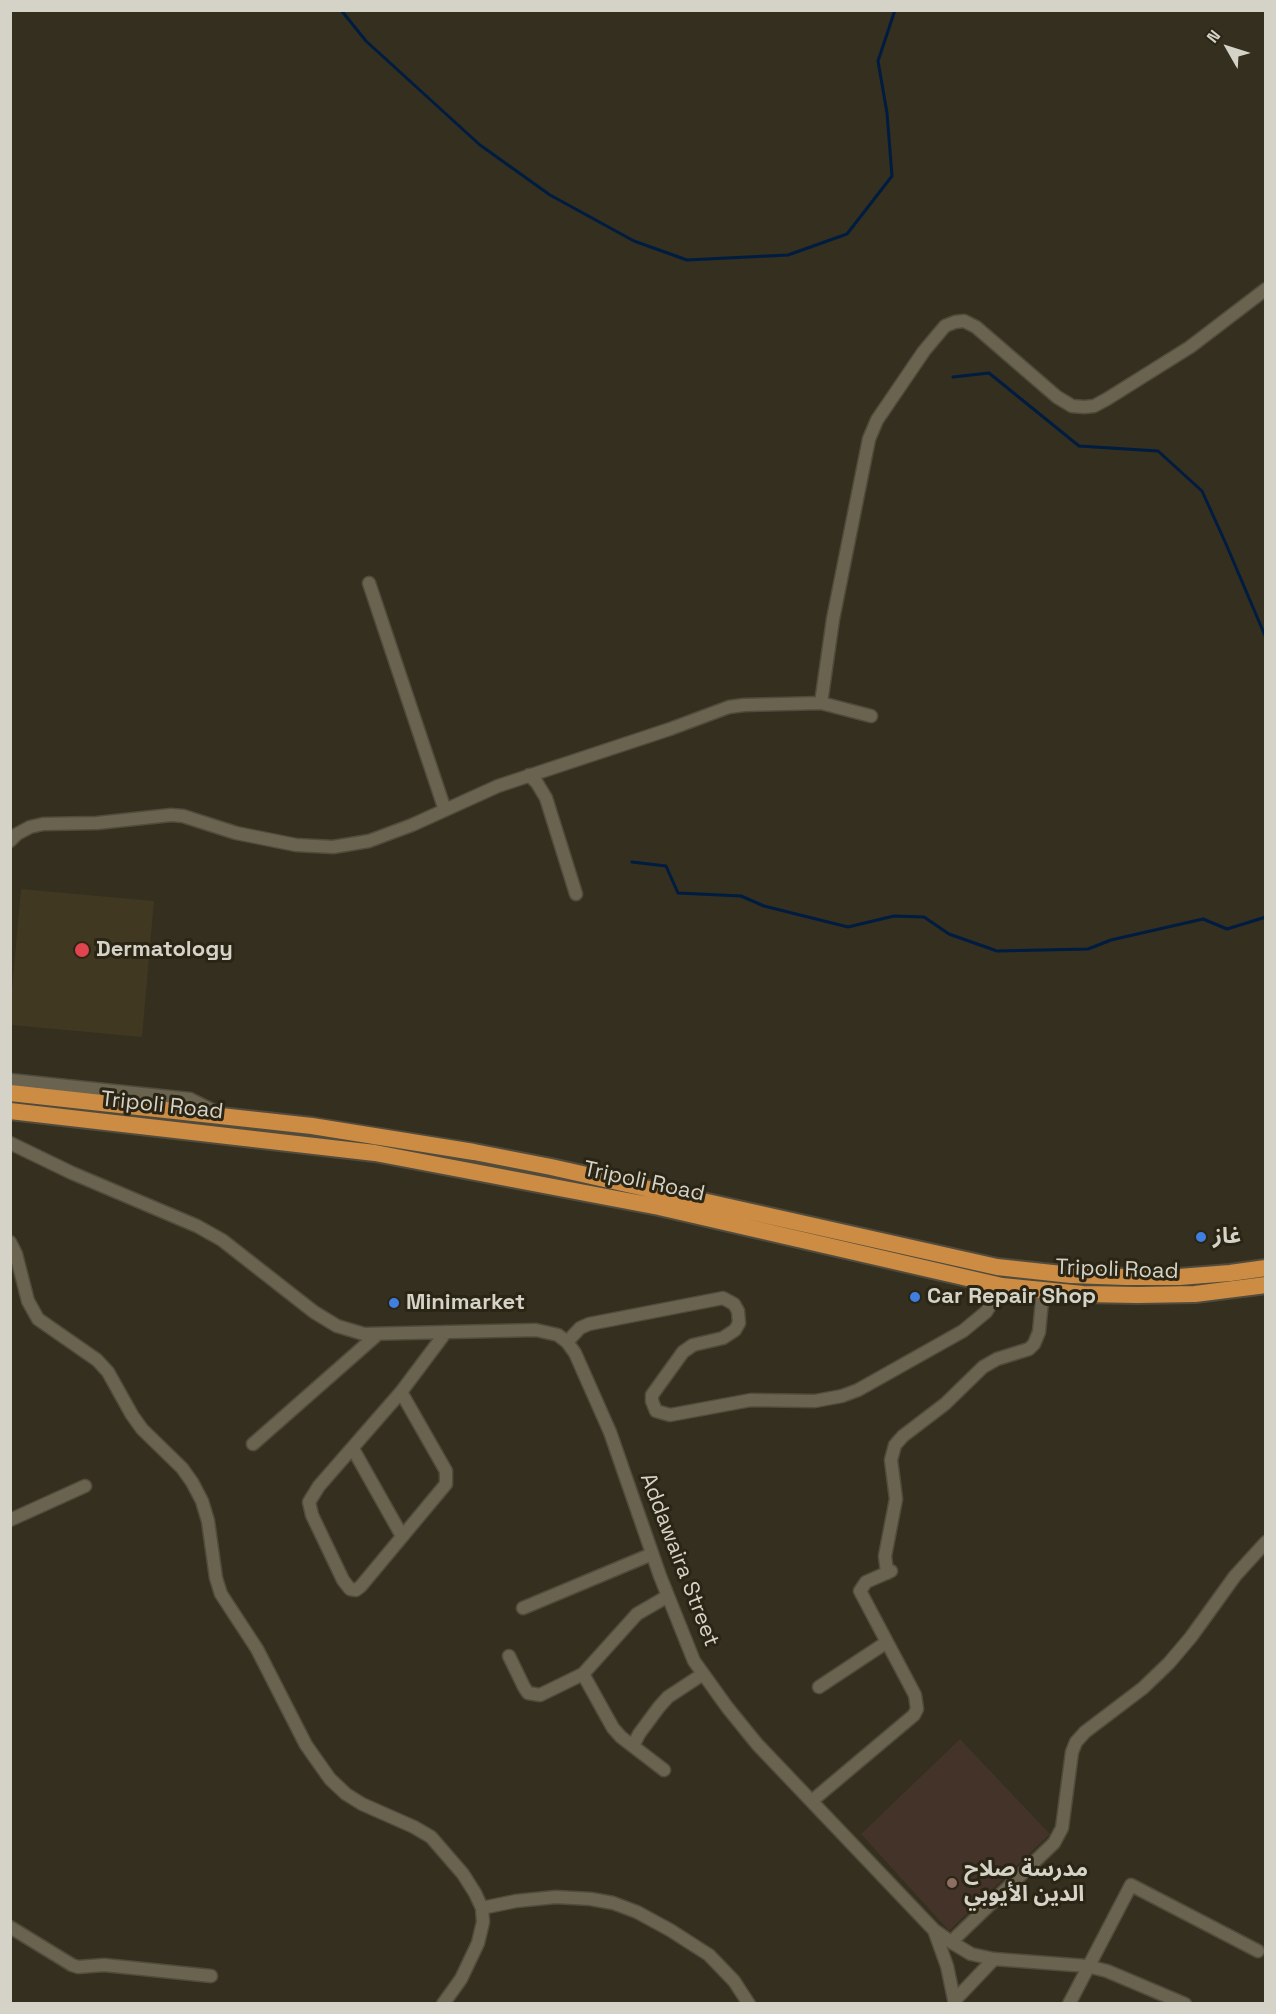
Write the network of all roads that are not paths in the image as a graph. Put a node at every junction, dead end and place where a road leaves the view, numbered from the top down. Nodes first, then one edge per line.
1 (1266, 289) edge
2 (369, 583) dead end
3 (821, 703) junction
4 (871, 716) dead end
5 (529, 775) junction
6 (444, 810) junction
7 (10, 841) edge
8 (576, 894) dead end
9 (10, 1080) edge
10 (10, 1093) edge
11 (11, 1112) edge
12 (224, 1116) junction
13 (10, 1143) edge
14 (10, 1242) edge
15 (1266, 1268) edge
16 (1002, 1286) junction
17 (1266, 1286) edge
18 (1042, 1290) junction
19 (446, 1332) junction
20 (378, 1334) junction
21 (567, 1342) junction
22 (401, 1392) junction
23 (253, 1444) dead end
24 (353, 1449) junction
25 (85, 1486) dead end
26 (10, 1520) edge
27 (402, 1536) junction
28 (1266, 1542) edge
29 (652, 1554) junction
30 (668, 1596) junction
31 (523, 1608) dead end
32 (887, 1642) junction
33 (509, 1656) dead end
34 (582, 1674) junction
35 (703, 1674) junction
36 (819, 1687) dead end
37 (633, 1746) junction
38 (664, 1770) dead end
39 (813, 1800) junction
40 (482, 1908) junction
41 (10, 1927) edge
42 (934, 1930) junction
43 (951, 1942) junction
44 (1258, 1952) dead end
45 (994, 1959) junction
46 (1087, 1966) junction
47 (211, 1976) dead end
48 (955, 2002) edge
49 (443, 2004) edge
50 (749, 2004) edge
51 (1069, 2004) edge
52 (1185, 2004) edge

1 - 3 street
2 - 6 street
3 - 4 street
3 - 5 street
5 - 6 street
5 - 8 street
6 - 7 street
9 - 12 street
10 - 12 highway
11 - 16 highway, Tripoli Road
12 - 15 highway
13 - 20 street
14 - 40 street
16 - 18 highway, Tripoli Road
16 - 21 street
17 - 18 highway, Tripoli Road
18 - 32 street
19 - 20 street
19 - 21 street
19 - 22 street
20 - 23 street
21 - 29 street, Addawaira Street
22 - 24 street
22 - 27 street
24 - 27 street
24 - 27 street
25 - 26 street
28 - 43 street
29 - 30 street, Addawaira Street
29 - 31 street
30 - 34 street
30 - 35 street, Addawaira Street
32 - 36 street
32 - 39 street
33 - 34 street
34 - 37 street
35 - 37 street
35 - 39 street, Addawaira Street
37 - 38 street
39 - 42 street, Addawaira Street
40 - 49 street
40 - 50 street
41 - 47 street
42 - 43 street
42 - 48 street
43 - 45 street
44 - 46 street
45 - 46 street
45 - 48 street
46 - 51 street
46 - 52 street

